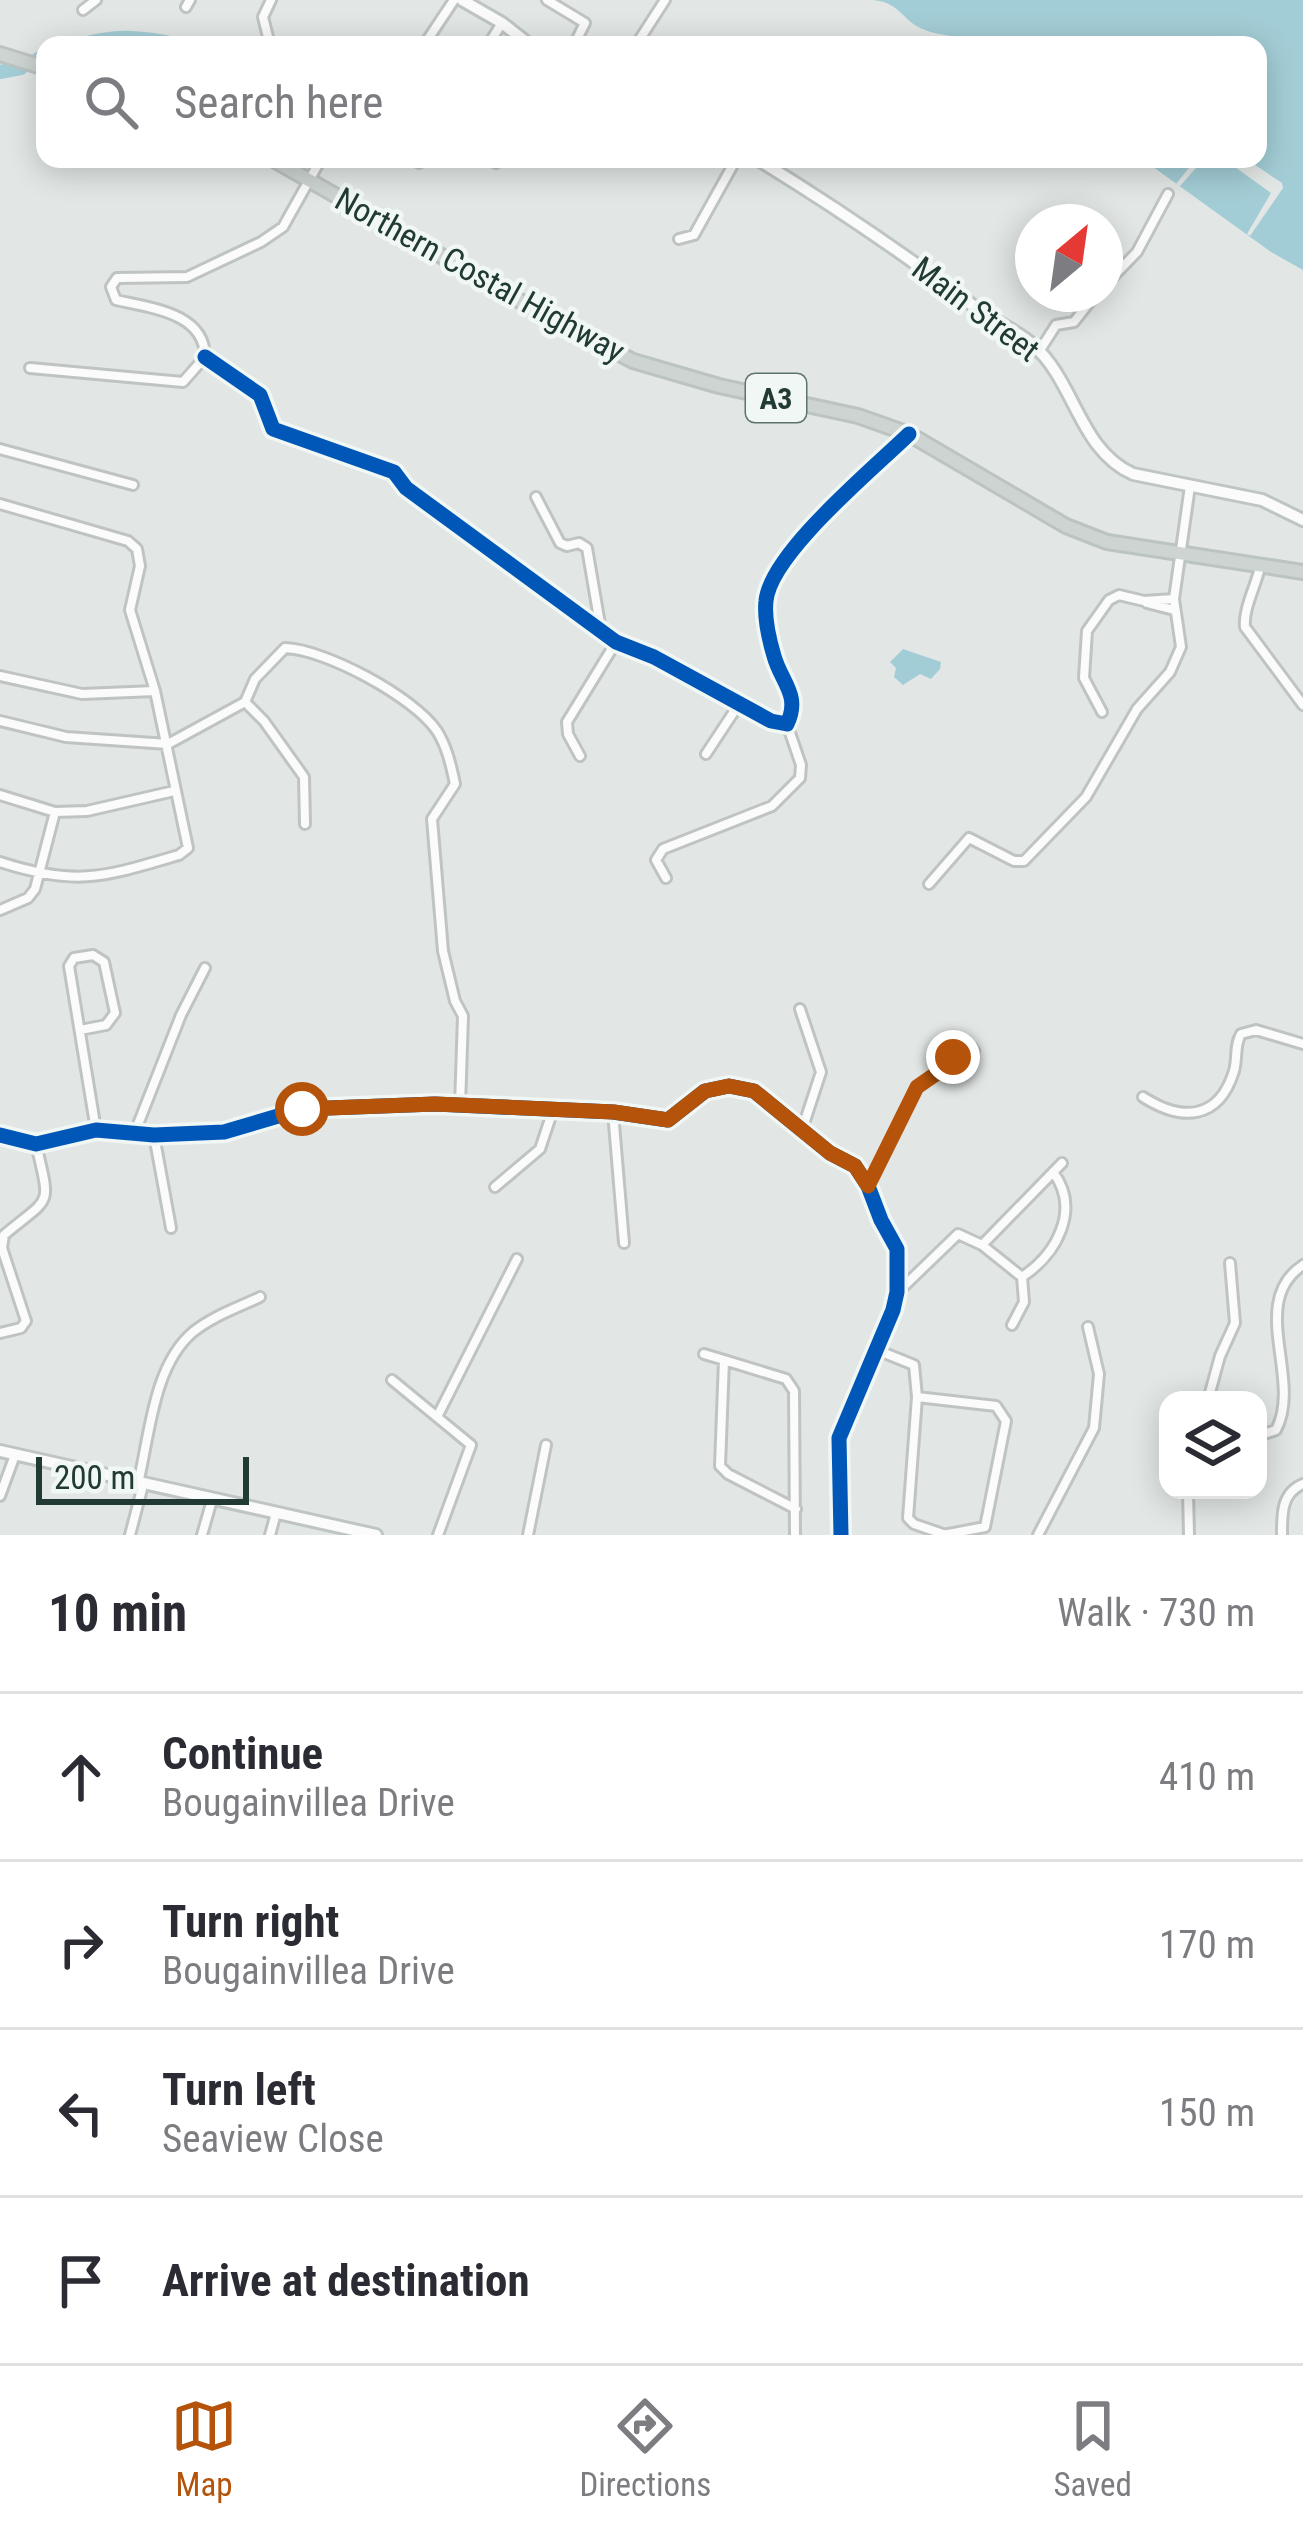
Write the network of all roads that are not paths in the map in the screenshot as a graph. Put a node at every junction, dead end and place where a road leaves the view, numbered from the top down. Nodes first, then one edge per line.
1 (96, 0) edge
2 (271, 0) edge
3 (458, 0) edge
4 (547, 0) edge
5 (665, 0) edge
6 (83, 10) dead end
7 (502, 22) junction
8 (268, 36) edge
9 (431, 36) edge
10 (493, 36) edge
11 (519, 36) edge
12 (578, 36) edge
13 (642, 36) edge
14 (0, 54) edge
15 (36, 65) edge
16 (288, 168) edge
17 (316, 168) edge
18 (732, 168) edge
19 (772, 168) edge
20 (310, 180) junction
21 (1168, 194) dead end
22 (679, 239) dead end
23 (1123, 266) edge
24 (1082, 312) edge
25 (1040, 350) junction
26 (205, 357) junction
27 (30, 368) dead end
28 (909, 434) junction
29 (0, 449) edge
30 (133, 485) dead end
31 (1190, 486) junction
32 (536, 496) dead end
33 (0, 504) edge
34 (1303, 520) edge
35 (1182, 552) junction
36 (1260, 564) junction
37 (1303, 572) edge
38 (1174, 605) junction
39 (602, 632) junction
40 (616, 642) junction
41 (0, 676) edge
42 (155, 691) junction
43 (245, 702) junction
44 (740, 704) junction
45 (1303, 705) edge
46 (1102, 712) dead end
47 (0, 721) edge
48 (788, 724) junction
49 (164, 743) junction
50 (706, 754) dead end
51 (580, 756) dead end
52 (174, 791) junction
53 (0, 795) edge
54 (55, 812) junction
55 (305, 824) dead end
56 (0, 862) edge
57 (42, 872) junction
58 (666, 878) dead end
59 (928, 884) dead end
60 (0, 910) edge
61 (205, 968) dead end
62 (800, 1009) dead end
63 (80, 1030) junction
64 (1303, 1044) edge
65 (953, 1062) dead end
66 (1142, 1097) dead end
67 (460, 1106) junction
68 (553, 1110) junction
69 (614, 1112) junction
70 (97, 1130) junction
71 (802, 1130) junction
72 (135, 1132) junction
73 (0, 1135) edge
74 (154, 1135) junction
75 (36, 1144) junction
76 (1062, 1163) dead end
77 (1053, 1172) junction
78 (868, 1186) junction
79 (495, 1187) dead end
80 (171, 1228) dead end
81 (624, 1244) dead end
82 (982, 1245) junction
83 (1, 1248) edge
84 (517, 1259) dead end
85 (1230, 1263) dead end
86 (1303, 1265) edge
87 (1022, 1277) junction
88 (898, 1292) junction
89 (260, 1298) dead end
90 (1012, 1325) dead end
91 (1088, 1328) dead end
92 (0, 1333) edge
93 (877, 1350) junction
94 (704, 1354) dead end
95 (724, 1360) junction
96 (392, 1380) dead end
97 (1210, 1391) edge
98 (916, 1397) junction
99 (438, 1415) junction
100 (1267, 1433) edge
101 (547, 1445) dead end
102 (0, 1451) edge
103 (16, 1454) junction
104 (139, 1479) junction
105 (1303, 1484) edge
106 (0, 1496) edge
107 (212, 1499) junction
108 (1188, 1499) edge
109 (796, 1508) junction
110 (276, 1513) junction
111 (943, 1534) edge
112 (130, 1535) edge
113 (202, 1535) edge
114 (270, 1535) edge
115 (376, 1535) edge
116 (438, 1535) edge
117 (529, 1535) edge
118 (796, 1535) edge
119 (841, 1535) edge
120 (1038, 1535) edge
121 (1189, 1535) edge
122 (1282, 1535) edge

1 - 6 street
2 - 8 street
3 - 7 street
3 - 9 street
4 - 12 street
5 - 13 street
7 - 10 street
7 - 11 street
14 - 15 main road
16 - 20 main road, Northern Costal Highway / A3
17 - 20 street
18 - 22 street
19 - 25 street, Main Street
20 - 26 street
20 - 28 main road, Northern Costal Highway / A3
21 - 23 street
24 - 25 street
25 - 31 street, Main Street
26 - 27 street
26 - 39 street
28 - 35 main road, Northern Costal Highway / A3
28 - 48 street
29 - 30 street
31 - 34 street, Main Street
31 - 35 street
32 - 39 street
33 - 42 street
35 - 36 main road, Northern Costal Highway / A3
35 - 38 street
36 - 37 main road, Northern Costal Highway / A3
36 - 45 street
38 - 46 street
38 - 59 street
39 - 40 street
40 - 44 street
40 - 51 street
41 - 42 street
42 - 49 street
43 - 49 street
43 - 55 street
43 - 67 street
44 - 48 street
44 - 50 street
47 - 49 street
48 - 58 street
49 - 52 street
52 - 54 street
52 - 57 street
53 - 54 street
54 - 57 street
56 - 57 street
57 - 60 street
61 - 72 street
62 - 71 street
63 - 63 street
63 - 70 street
64 - 66 street
65 - 78 street
67 - 68 street
67 - 74 street
68 - 69 street
68 - 79 street
69 - 71 street
69 - 81 street
70 - 72 street
70 - 75 street
71 - 78 street
72 - 74 street
73 - 75 street
74 - 80 street
75 - 83 street
76 - 77 street
77 - 82 street
77 - 87 street
78 - 88 street
82 - 87 street
82 - 88 street
83 - 92 street
84 - 99 street
85 - 97 street
86 - 100 street
87 - 90 street
88 - 93 street
89 - 104 street
91 - 120 street
93 - 98 street
93 - 119 street
94 - 95 street
95 - 109 street
95 - 109 street
96 - 99 street
98 - 111 street
98 - 111 street
99 - 116 street
101 - 117 street
102 - 103 street
103 - 104 street
103 - 106 street
104 - 107 street
104 - 112 street
105 - 122 street
107 - 110 street
107 - 113 street
108 - 121 street
109 - 118 street
110 - 114 street
110 - 115 street

